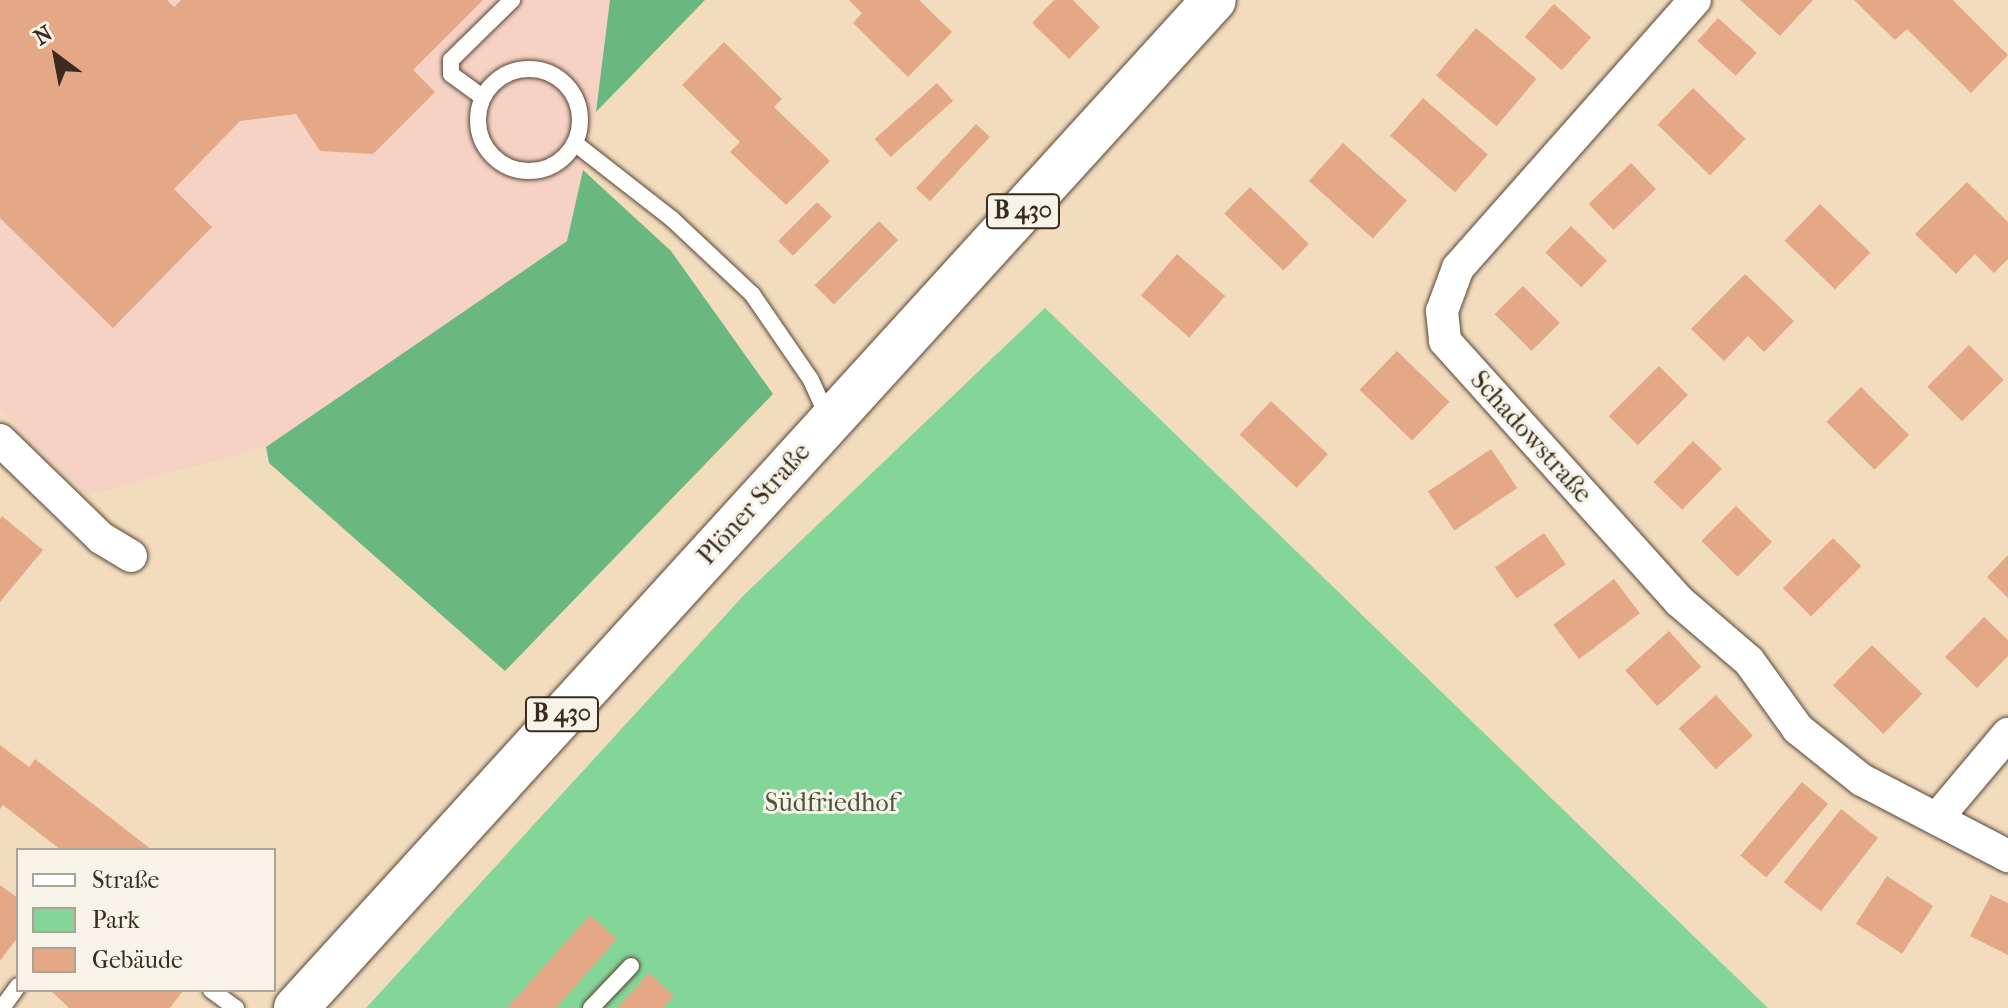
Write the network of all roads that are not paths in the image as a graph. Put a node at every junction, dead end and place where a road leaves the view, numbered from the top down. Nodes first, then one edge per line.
1 (512, 0) edge
2 (1214, 0) edge
3 (1695, 0) edge
4 (481, 96) junction
5 (576, 144) junction
6 (830, 421) junction
7 (0, 440) edge
8 (131, 556) dead end
9 (2008, 734) edge
10 (1938, 817) junction
11 (2008, 856) edge
12 (631, 966) dead end
13 (16, 989) edge
14 (214, 992) edge
15 (2, 1008) edge
16 (236, 1008) edge
17 (296, 1008) edge
18 (591, 1008) edge

1 - 4 lane
2 - 6 main road, Plöner Straße / B 430
3 - 10 street, Schadowstraße
4 - 5 lane
4 - 5 lane
5 - 6 lane
6 - 17 main road, Plöner Straße / B 430
7 - 8 street
9 - 10 street
10 - 11 street, Schadowstraße
12 - 18 lane
13 - 15 lane
14 - 16 lane

